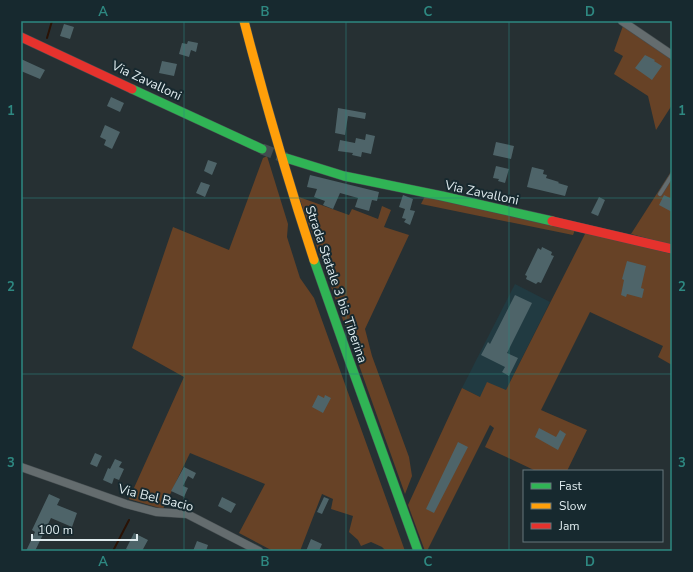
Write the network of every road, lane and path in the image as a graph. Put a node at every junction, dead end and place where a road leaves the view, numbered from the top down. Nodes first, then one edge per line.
1 (236, 21) edge
2 (244, 21) edge
3 (622, 21) edge
4 (21, 37) edge
5 (672, 55) edge
6 (258, 107) dead end
7 (267, 147) tunnel mouth
8 (286, 158) tunnel mouth
9 (672, 175) edge
10 (660, 194) dead end
11 (286, 201) dead end
12 (672, 249) edge
13 (21, 468) edge
14 (389, 483) junction
15 (259, 551) edge
16 (409, 551) edge
17 (418, 551) edge

1 - 6 main road
2 - 14 main road, Strada Statale 3 bis Tiberina
3 - 5 street
4 - 7 main road, Via Zavalloni
8 - 12 main road, Via Zavalloni
9 - 10 lane
11 - 14 main road, Strada Statale 3 bis Tiberina
13 - 15 street, Via Bel Bacio
14 - 16 main road, Strada Statale 3 bis Tiberina
14 - 17 main road, Strada Statale 3 bis Tiberina

